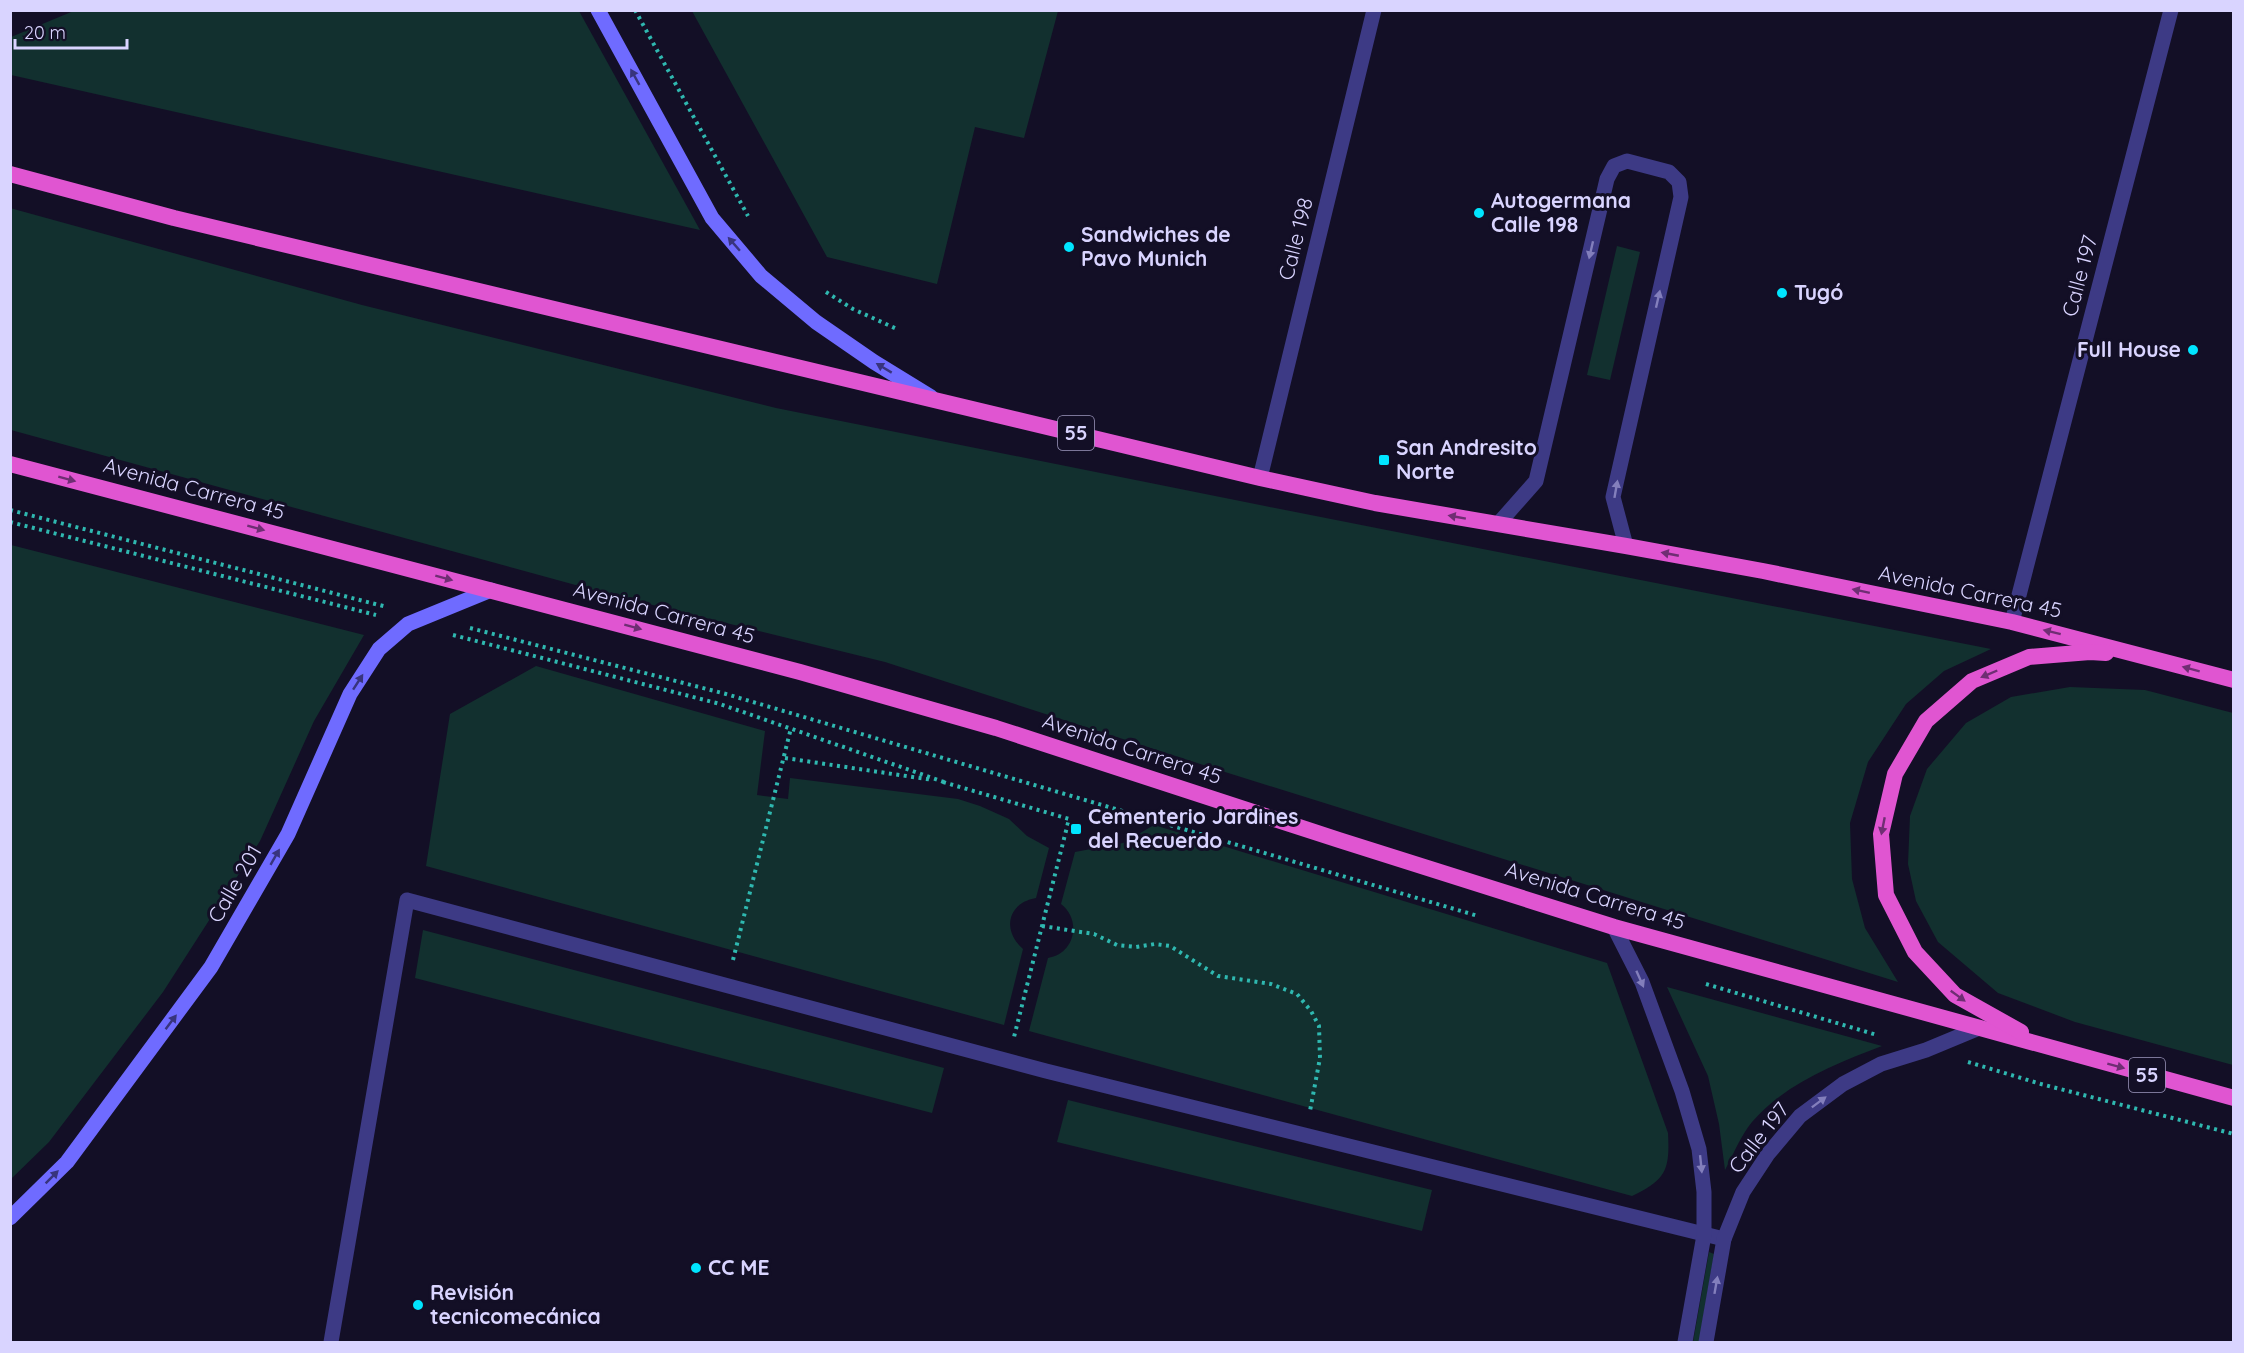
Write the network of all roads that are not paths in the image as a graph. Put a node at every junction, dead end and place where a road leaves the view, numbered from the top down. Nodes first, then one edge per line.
1 (598, 10) edge
2 (1374, 10) edge
3 (2171, 10) edge
4 (10, 174) edge
5 (934, 398) junction
6 (10, 464) edge
7 (1260, 478) junction
8 (1498, 524) junction
9 (1626, 546) junction
10 (491, 590) junction
11 (2012, 622) junction
12 (2149, 656) junction
13 (2234, 680) edge
14 (1614, 927) junction
15 (1979, 1028) junction
16 (2060, 1051) junction
17 (2234, 1098) edge
18 (10, 1218) edge
19 (1704, 1235) junction
20 (1724, 1239) junction
21 (331, 1342) edge
22 (1685, 1342) edge
23 (1706, 1342) edge

5 -> 1 main road
2 - 7 street, Calle 198
3 - 11 street, Calle 197
4 - 5 highway, Avenida Carrera 45 / 55
5 - 7 highway, Avenida Carrera 45 / 55
6 -> 10 highway, Avenida Carrera 45 / 55
8 -> 7 highway, Avenida Carrera 45 / 55
8 - 9 highway, Avenida Carrera 45 / 55
9 -> 8 street
11 -> 9 highway, Avenida Carrera 45 / 55
10 -> 14 highway, Avenida Carrera 45 / 55
18 -> 10 main road, Calle 201
12 -> 11 highway, Avenida Carrera 45 / 55
13 -> 12 highway, Avenida Carrera 45 / 55
12 -> 16 highway
14 - 15 highway, Avenida Carrera 45 / 55
14 -> 19 street, Calle 197
15 - 16 highway, Avenida Carrera 45 / 55
20 -> 15 street, Calle 197
16 -> 17 highway, Avenida Carrera 45 / 55
19 - 20 street
19 - 21 street
19 - 22 street, Calle 197
23 -> 20 street, Calle 197

